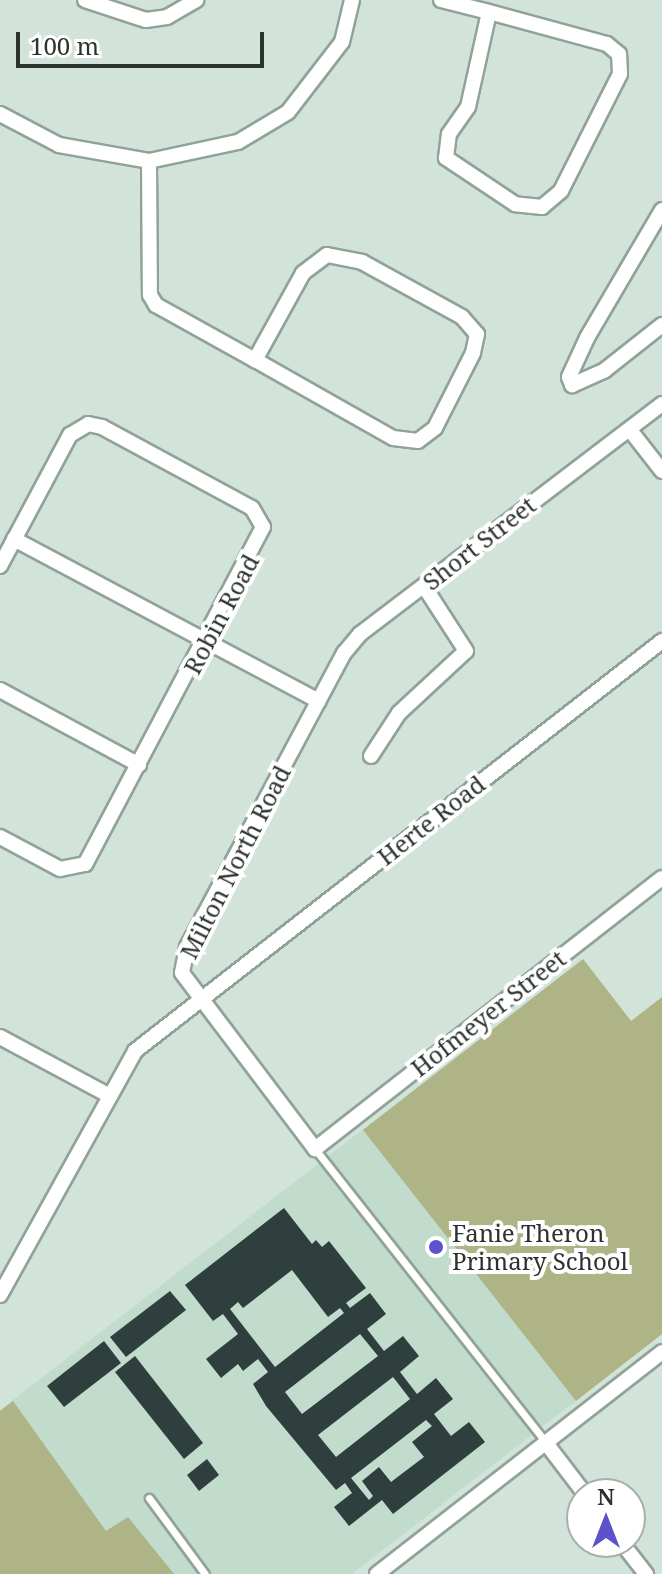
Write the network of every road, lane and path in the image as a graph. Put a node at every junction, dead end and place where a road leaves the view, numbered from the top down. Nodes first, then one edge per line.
1 (85, 0) edge
2 (197, 0) edge
3 (352, 0) edge
4 (441, 0) edge
5 (489, 12) junction
6 (0, 114) edge
7 (149, 161) junction
8 (662, 210) edge
9 (662, 325) edge
10 (255, 360) junction
11 (662, 404) edge
12 (630, 430) junction
13 (662, 471) edge
14 (14, 539) junction
15 (0, 566) edge
16 (424, 586) junction
17 (662, 641) edge
18 (206, 642) junction
19 (0, 690) edge
20 (319, 701) junction
21 (371, 756) dead end
22 (139, 765) junction
23 (0, 837) edge
24 (662, 878) edge
25 (199, 1000) junction
26 (0, 1037) edge
27 (108, 1095) junction
28 (315, 1149) junction
29 (0, 1295) edge
30 (662, 1352) edge
31 (546, 1443) junction
32 (573, 1478) edge
33 (149, 1498) dead end
34 (634, 1558) edge
35 (205, 1574) edge
36 (377, 1574) edge
37 (646, 1574) edge

1 - 2 street
3 - 7 street
4 - 5 street
5 - 5 street
6 - 7 street
7 - 10 street
8 - 9 street
10 - 10 street
11 - 12 street, Short Street
12 - 13 street
12 - 16 street, Short Street
14 - 15 street, Robin Road
14 - 18 street
14 - 18 street, Robin Road
16 - 20 street, Short Street
16 - 21 street
17 - 25 street, Herte Road
18 - 20 street
18 - 22 street, Robin Road
19 - 22 street
20 - 25 street, Milton North Road
22 - 23 street, Robin Road
24 - 28 street, Hofmeyer Street
25 - 27 street
25 - 28 street, Milton North Road
26 - 27 street
27 - 29 street
28 - 31 lane
30 - 31 street
31 - 32 street
31 - 36 street
33 - 35 lane
34 - 37 street

